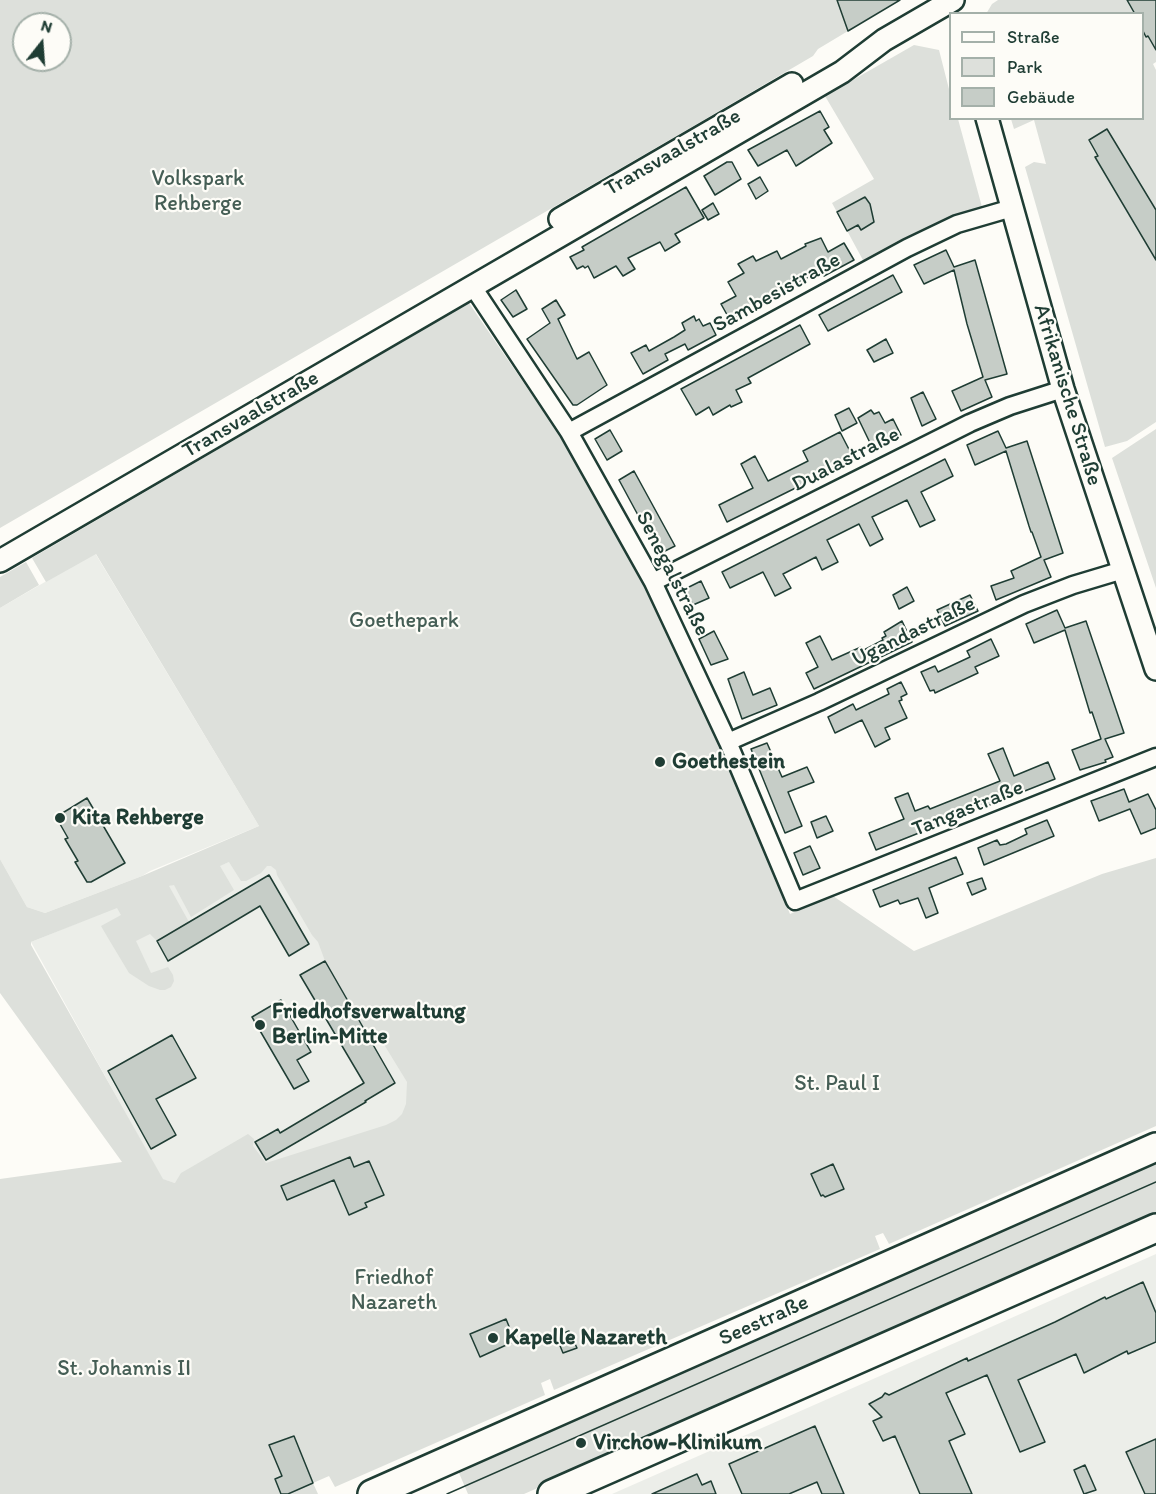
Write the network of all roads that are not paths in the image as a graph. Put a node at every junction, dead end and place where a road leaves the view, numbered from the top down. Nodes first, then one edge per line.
1 (955, 0) edge
2 (988, 120) edge
3 (1012, 208) junction
4 (469, 280) junction
5 (1063, 389) junction
6 (569, 432) junction
7 (88, 502) junction
8 (0, 544) edge
9 (0, 561) edge
10 (1123, 570) junction
11 (653, 582) junction
12 (1156, 669) edge
13 (728, 742) junction
14 (1156, 757) edge
15 (795, 901) joint
16 (1156, 1147) edge
17 (1156, 1228) edge
18 (372, 1494) edge
19 (552, 1494) edge

1 - 4 street, Transvaalstraße
2 - 3 street, Afrikanische Straße
3 - 5 street, Afrikanische Straße
3 - 6 street, Sambesistraße
4 - 6 street, Senegalstraße
4 - 7 street, Transvaalstraße
5 - 10 street, Afrikanische Straße
5 - 11 street, Dualastraße
6 - 11 street, Senegalstraße
7 - 8 street, Transvaalstraße
7 - 9 street, Transvaalstraße
10 - 12 street, Afrikanische Straße
10 - 13 street, Ugandastraße
11 - 13 street, Senegalstraße
13 - 15 street, Senegalstraße
14 - 15 street, Tangastraße
16 - 18 main road, Seestraße
17 - 19 main road

